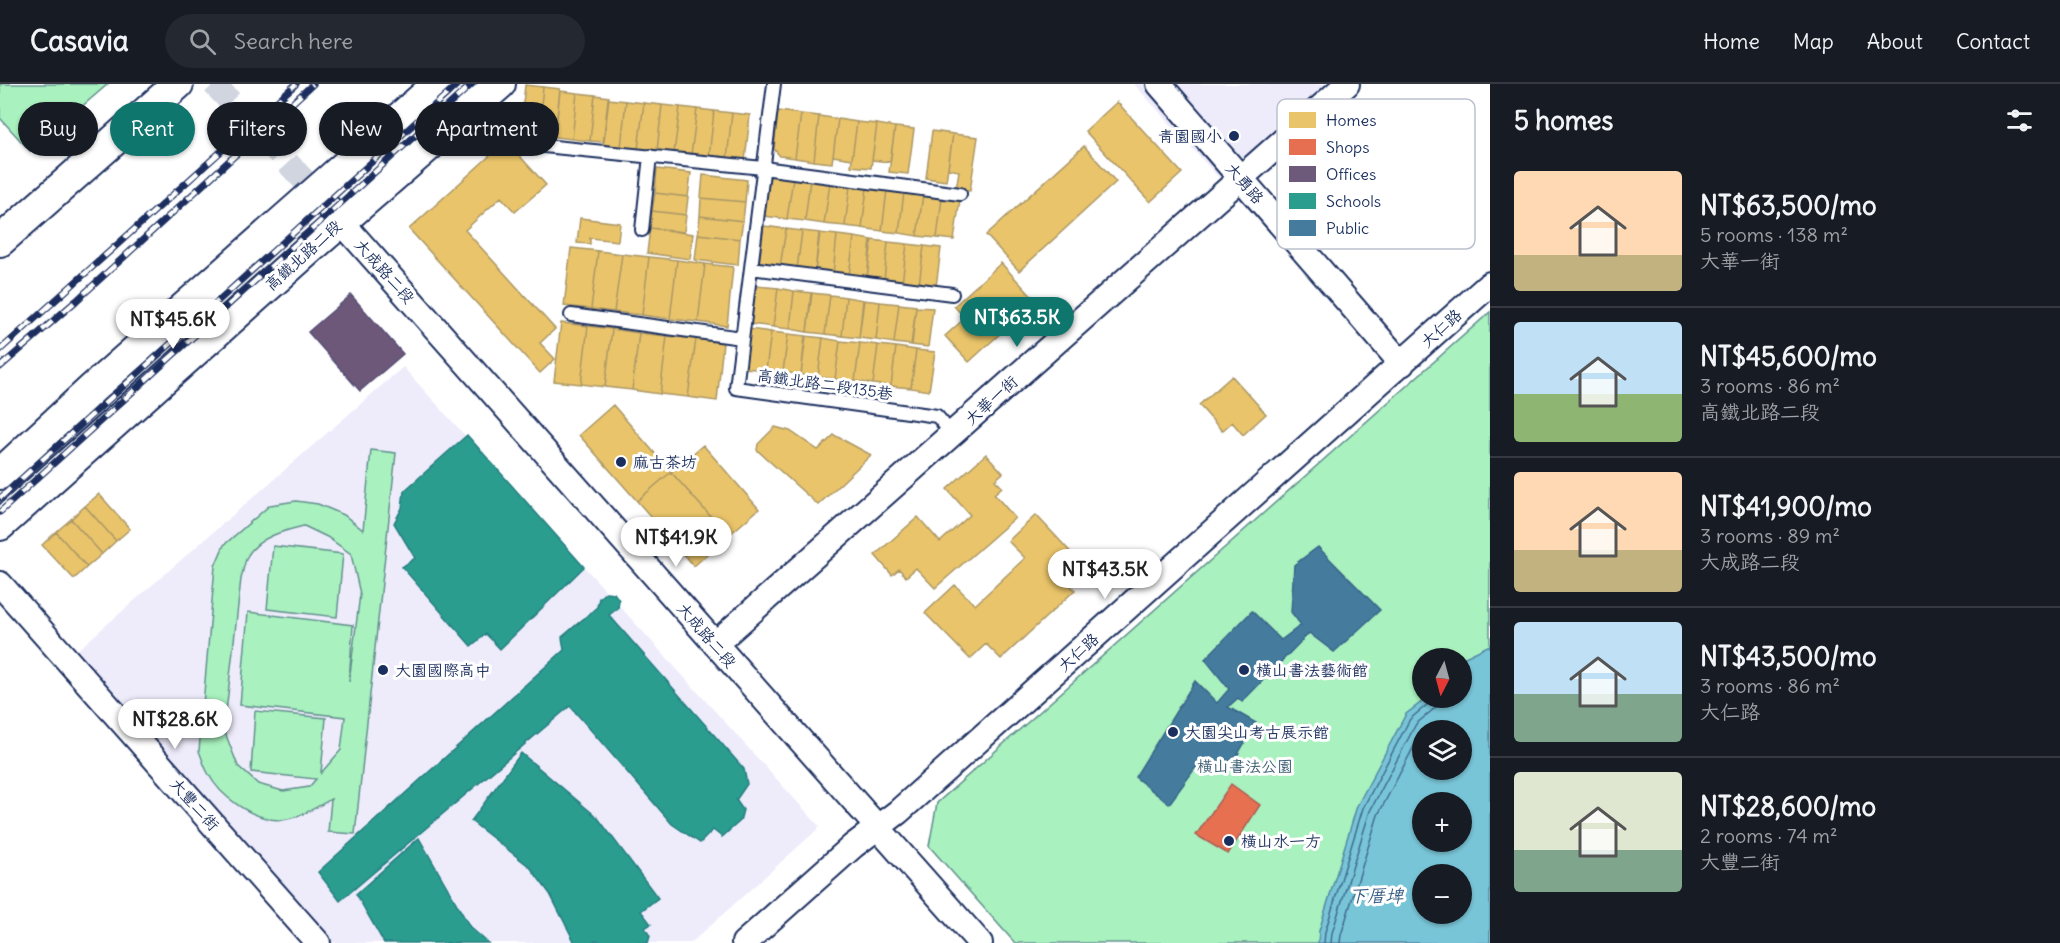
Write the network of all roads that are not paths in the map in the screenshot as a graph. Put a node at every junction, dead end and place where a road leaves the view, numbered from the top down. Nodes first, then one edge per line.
1 (178, 84) edge
2 (438, 84) edge
3 (500, 84) edge
4 (774, 84) edge
5 (1159, 84) edge
6 (1347, 84) edge
7 (1330, 99) edge
8 (1277, 145) edge
9 (559, 147) edge
10 (650, 156) junction
11 (763, 168) junction
12 (1240, 178) junction
13 (315, 192) junction
14 (960, 194) dead end
15 (1277, 220) edge
16 (341, 221) junction
17 (642, 230) dead end
18 (0, 241) edge
19 (1302, 249) edge
20 (751, 268) junction
21 (1490, 284) edge
22 (952, 294) dead end
23 (571, 315) dead end
24 (742, 338) junction
25 (1402, 364) junction
26 (952, 434) junction
27 (0, 474) edge
28 (0, 525) edge
29 (0, 584) edge
30 (715, 644) junction
31 (878, 827) junction
32 (318, 943) edge
33 (744, 943) edge
34 (980, 943) edge

1 - 18 street
2 - 13 street
3 - 16 street, 高鐵北路二段
4 - 11 lane, 高鐵北路二段135巷
5 - 12 street, 大勇路
6 - 7 street, 大華一街
8 - 12 street, 大華一街
9 - 10 lane
10 - 11 lane
10 - 17 lane
11 - 14 lane
11 - 20 lane, 高鐵北路二段135巷
12 - 15 street, 大勇路
12 - 26 street, 大華一街
13 - 16 street, 大成路二段
13 - 27 street
16 - 28 street, 高鐵北路二段
16 - 30 street, 大成路二段
19 - 25 street, 大勇路
20 - 22 lane
20 - 24 lane, 高鐵北路二段135巷
21 - 25 street, 大仁路
23 - 24 lane
24 - 26 lane, 高鐵北路二段135巷
25 - 31 street, 大仁路
26 - 30 street, 大華一街
29 - 32 street, 大豐二街
30 - 31 street, 大成路二段
31 - 33 street, 大仁路
31 - 34 street, 大成路二段

